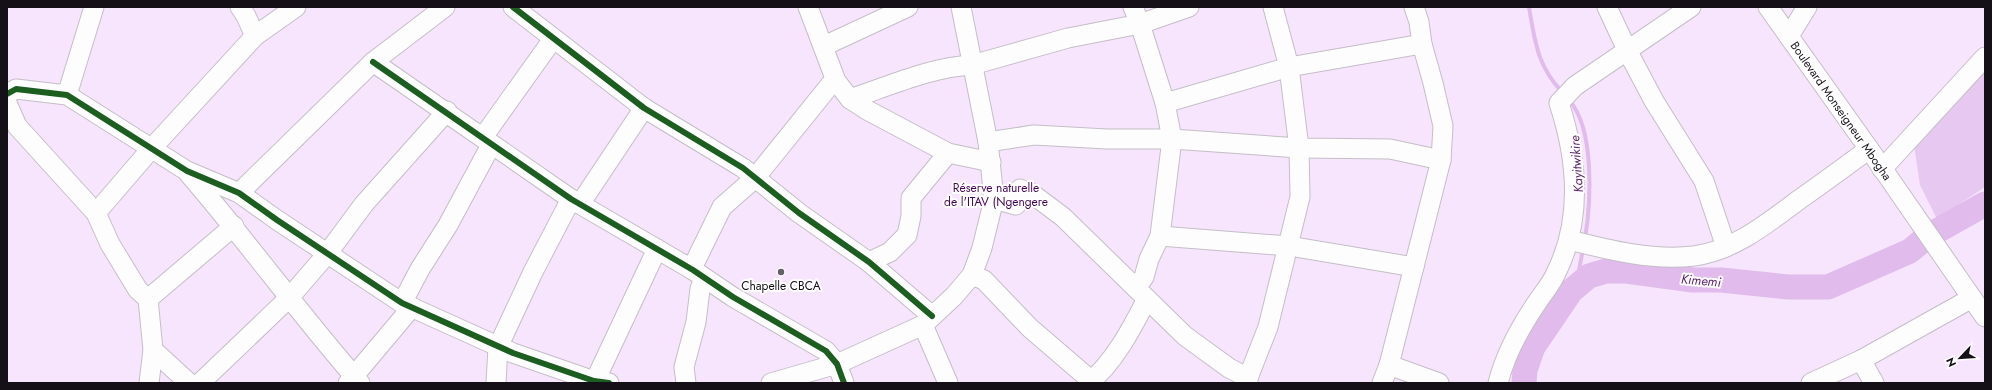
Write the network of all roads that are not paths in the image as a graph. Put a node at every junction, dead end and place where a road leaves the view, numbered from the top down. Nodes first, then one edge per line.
1 (94, 7) edge
2 (240, 7) edge
3 (296, 7) edge
4 (445, 7) edge
5 (513, 7) edge
6 (808, 7) edge
7 (908, 7) edge
8 (961, 7) edge
9 (1133, 7) edge
10 (1189, 7) edge
11 (1273, 7) edge
12 (1414, 7) edge
13 (1607, 7) edge
14 (1691, 7) edge
15 (1768, 7) edge
16 (1807, 7) edge
17 (1140, 24) junction
18 (255, 36) junction
19 (1789, 36) junction
20 (554, 39) junction
21 (1422, 44) junction
22 (824, 46) junction
23 (1628, 52) junction
24 (1985, 57) edge
25 (373, 62) junction
26 (972, 65) junction
27 (1289, 66) junction
28 (836, 81) junction
29 (7, 94) edge
30 (67, 95) junction
31 (850, 99) junction
32 (7, 103) edge
33 (1165, 103) junction
34 (644, 108) junction
35 (446, 112) junction
36 (1172, 139) junction
37 (487, 141) junction
38 (988, 142) junction
39 (1299, 148) junction
40 (151, 149) junction
41 (1869, 149) junction
42 (948, 153) junction
43 (1441, 160) junction
44 (991, 162) junction
45 (1882, 169) junction
46 (187, 171) junction
47 (754, 178) junction
48 (239, 193) junction
49 (994, 199) junction
50 (575, 202) junction
51 (96, 213) junction
52 (234, 226) junction
53 (1160, 236) junction
54 (1569, 240) junction
55 (1289, 246) junction
56 (1726, 247) junction
57 (657, 249) junction
58 (328, 254) junction
59 (869, 262) junction
60 (1414, 267) junction
61 (699, 274) junction
62 (972, 276) junction
63 (1141, 294) junction
64 (289, 298) junction
65 (1972, 298) junction
66 (148, 299) junction
67 (407, 305) junction
68 (1985, 317) edge
69 (928, 320) junction
70 (498, 347) junction
71 (153, 350) junction
72 (1861, 360) junction
73 (837, 364) junction
74 (1389, 365) junction
75 (354, 381) edge
76 (1248, 381) edge
77 (599, 382) edge
78 (1091, 382) edge
79 (149, 383) edge
80 (189, 383) edge
81 (200, 383) edge
82 (496, 383) edge
83 (686, 383) edge
84 (770, 383) edge
85 (775, 383) edge
86 (844, 383) edge
87 (948, 383) edge
88 (1382, 383) edge
89 (1439, 383) edge
90 (1498, 383) edge
91 (1811, 383) edge
92 (1874, 383) edge

1 - 30 street
2 - 18 street
3 - 18 street
4 - 25 street
5 - 20 street
6 - 22 street
7 - 22 street
8 - 26 street
9 - 17 street
10 - 17 street
11 - 27 street
12 - 21 street
13 - 23 street
14 - 23 street
15 - 19 street, Boulevard Monseigneur Mbogha
16 - 19 street
17 - 26 street
17 - 33 street
18 - 40 street
19 - 41 street, Boulevard Monseigneur Mbogha
20 - 34 street
20 - 37 street
21 - 27 street
21 - 43 street
22 - 28 street
23 - 54 street
23 - 56 street
24 - 45 street
25 - 35 street
25 - 48 street
26 - 31 street
26 - 38 street
27 - 33 street
27 - 39 street
28 - 31 street
28 - 47 street
29 - 30 street
30 - 40 street
31 - 42 street
32 - 51 street
33 - 36 street
34 - 47 street
34 - 50 street
35 - 37 street
35 - 58 street
36 - 38 street
36 - 39 street
36 - 53 street
37 - 50 street
37 - 67 street
38 - 44 street
39 - 43 street
39 - 55 street
40 - 46 street
40 - 51 street
41 - 45 street, Boulevard Monseigneur Mbogha
41 - 56 street
42 - 44 street
42 - 59 street
43 - 60 street
44 - 49 street
45 - 65 street, Boulevard Monseigneur Mbogha
46 - 48 street
46 - 52 street
47 - 59 street
47 - 61 street
48 - 58 street
49 - 62 street
49 - 63 street
50 - 57 street
50 - 70 street
51 - 66 street
52 - 64 street
52 - 66 street
53 - 55 street
53 - 63 street
54 - 56 street
54 - 90 street
55 - 60 street
55 - 76 street
57 - 61 street
57 - 77 street
58 - 64 street
58 - 67 street
59 - 69 street
60 - 74 street
61 - 73 street
61 - 83 street
62 - 69 street
62 - 78 street
63 - 76 street
63 - 78 street
64 - 75 street
64 - 81 street
65 - 68 street
65 - 72 street
66 - 71 street
67 - 70 street
67 - 75 street
69 - 73 street
69 - 87 street
70 - 77 street
70 - 82 street
71 - 79 street
71 - 80 street
72 - 91 street
72 - 92 street
73 - 85 street
73 - 86 street
74 - 88 street
74 - 89 street
84 - 85 street

